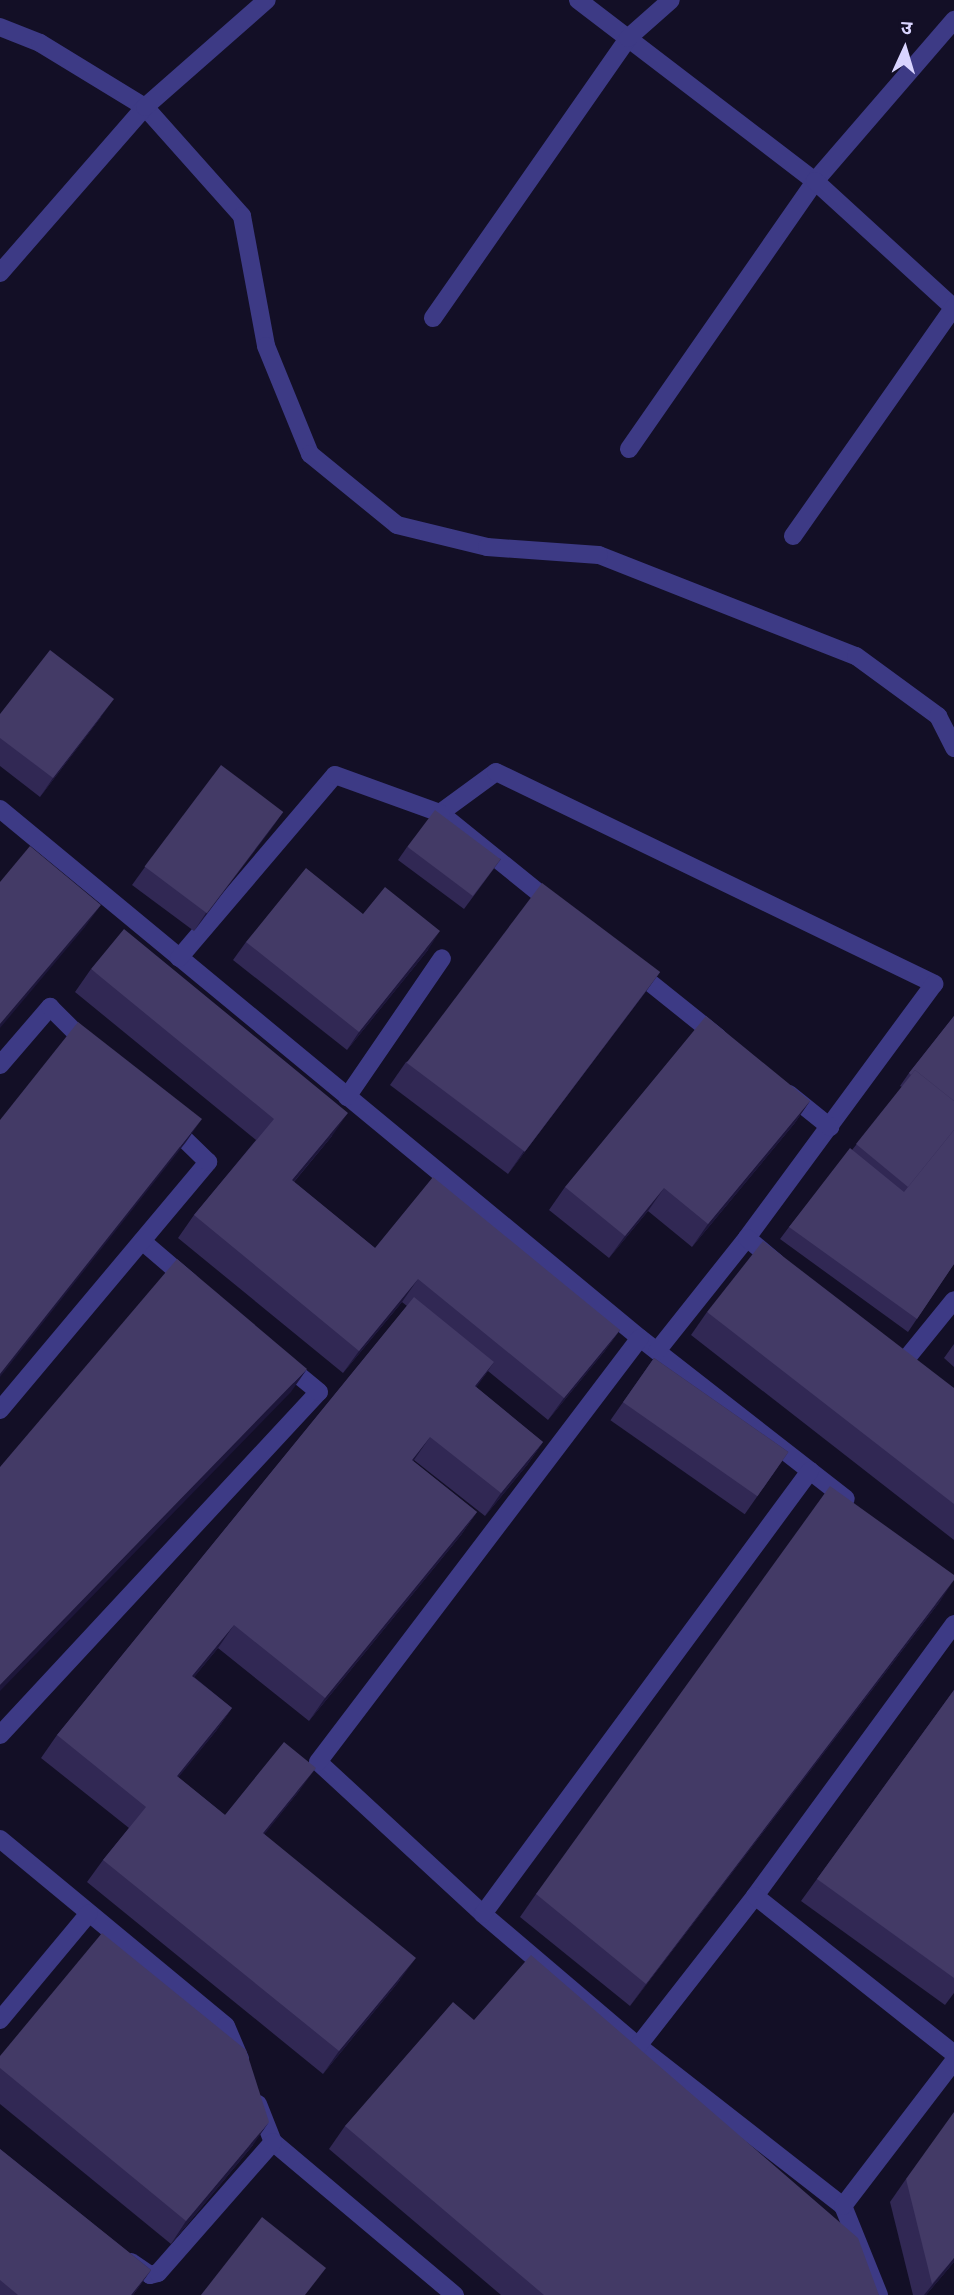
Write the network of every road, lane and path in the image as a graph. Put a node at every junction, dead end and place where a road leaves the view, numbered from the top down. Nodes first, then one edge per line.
1 (267, 0) edge
2 (578, 0) edge
3 (671, 0) edge
4 (954, 20) edge
5 (0, 27) edge
6 (628, 38) junction
7 (145, 107) junction
8 (816, 181) junction
9 (0, 274) edge
10 (954, 307) edge
11 (433, 318) dead end
12 (629, 449) dead end
13 (793, 536) dead end
14 (954, 748) edge
15 (0, 809) edge
16 (440, 813) junction
17 (570, 918) edge
18 (613, 953) edge
19 (179, 958) junction
20 (442, 958) dead end
21 (732, 1048) edge
22 (99, 1056) edge
23 (0, 1065) edge
24 (776, 1083) edge
25 (346, 1097) junction
26 (159, 1114) edge
27 (830, 1127) junction
28 (747, 1238) junction
29 (142, 1241) junction
30 (789, 1272) edge
31 (204, 1294) edge
32 (954, 1300) edge
33 (640, 1338) junction
34 (267, 1348) edge
35 (657, 1351) junction
36 (902, 1364) edge
37 (0, 1410) edge
38 (810, 1471) junction
39 (861, 1511) edge
40 (954, 1624) edge
41 (0, 1735) edge
42 (0, 1839) edge
43 (755, 1896) junction
44 (89, 1913) junction
45 (483, 1914) junction
46 (0, 2020) edge
47 (638, 2046) junction
48 (954, 2054) edge
49 (954, 2061) edge
50 (274, 2142) junction
51 (842, 2206) junction
52 (114, 2250) edge
53 (455, 2295) edge
54 (879, 2295) edge

1 - 7 street
2 - 6 street
3 - 6 street
4 - 8 street
5 - 7 street
6 - 8 street
6 - 11 street
7 - 9 street
7 - 14 street
8 - 10 street
8 - 12 street
10 - 13 street
15 - 19 street
16 - 17 street
16 - 19 street
16 - 27 street
18 - 21 street
19 - 25 street
20 - 25 street
22 - 23 street
24 - 27 street
25 - 33 street
26 - 29 street
27 - 28 street
28 - 30 street
28 - 35 street
29 - 31 street
29 - 37 street
32 - 36 street
33 - 35 street
33 - 45 street
34 - 41 street
35 - 38 street
38 - 39 street
38 - 45 street
40 - 43 street
42 - 44 street
43 - 47 street
43 - 48 street
44 - 46 street
44 - 50 street
45 - 47 street
47 - 51 street
49 - 51 street
50 - 52 street
50 - 53 street
51 - 54 street

